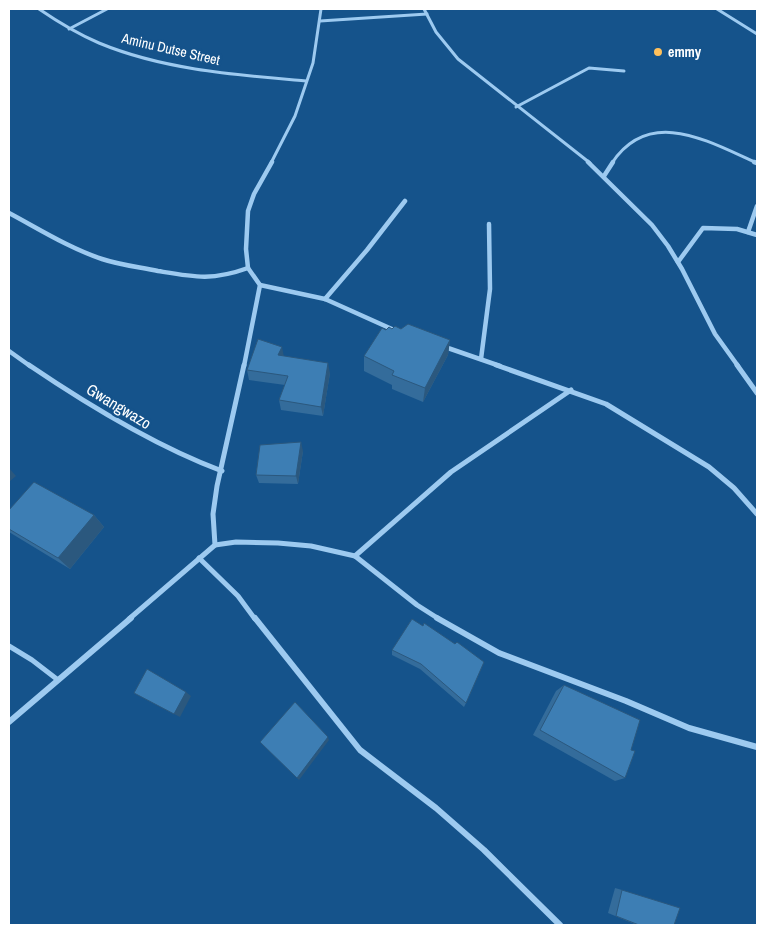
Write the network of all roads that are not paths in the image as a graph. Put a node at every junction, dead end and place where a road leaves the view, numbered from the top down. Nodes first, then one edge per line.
1 (39, 9) edge
2 (107, 9) edge
3 (321, 9) edge
4 (424, 9) edge
5 (717, 9) edge
6 (426, 14) junction
7 (320, 21) junction
8 (69, 29) junction
9 (757, 34) edge
10 (624, 70) dead end
11 (306, 81) junction
12 (516, 107) junction
13 (757, 163) edge
14 (604, 176) junction
15 (405, 201) dead end
16 (757, 206) edge
17 (9, 213) edge
18 (489, 224) dead end
19 (748, 232) junction
20 (757, 235) edge
21 (678, 262) junction
22 (248, 268) junction
23 (260, 285) junction
24 (325, 299) junction
25 (398, 331) edge
26 (436, 344) edge
27 (9, 351) edge
28 (481, 359) junction
29 (571, 390) junction
30 (757, 393) edge
31 (222, 471) junction
32 (757, 514) edge
33 (215, 545) junction
34 (355, 556) junction
35 (200, 558) junction
36 (9, 646) edge
37 (58, 680) junction
38 (9, 722) edge
39 (757, 747) edge
40 (560, 925) edge

1 - 8 street, Aminu Dutse Street
2 - 8 street
3 - 7 street
4 - 6 street
5 - 9 street
6 - 7 street
6 - 12 street
7 - 11 street
8 - 11 street, Aminu Dutse Street
10 - 12 street
11 - 22 street
12 - 14 street
13 - 14 street
14 - 21 street
15 - 24 street
16 - 19 street
17 - 22 street
18 - 28 street
19 - 20 street
19 - 21 street
21 - 30 street
22 - 23 street
23 - 24 street
23 - 31 street
24 - 25 street
26 - 28 street
27 - 31 street, Gwangwazo
28 - 29 street
29 - 32 street
29 - 34 street
31 - 33 street
33 - 34 street
33 - 35 street
34 - 39 street
35 - 37 street
35 - 40 street
36 - 37 lane
37 - 38 street

